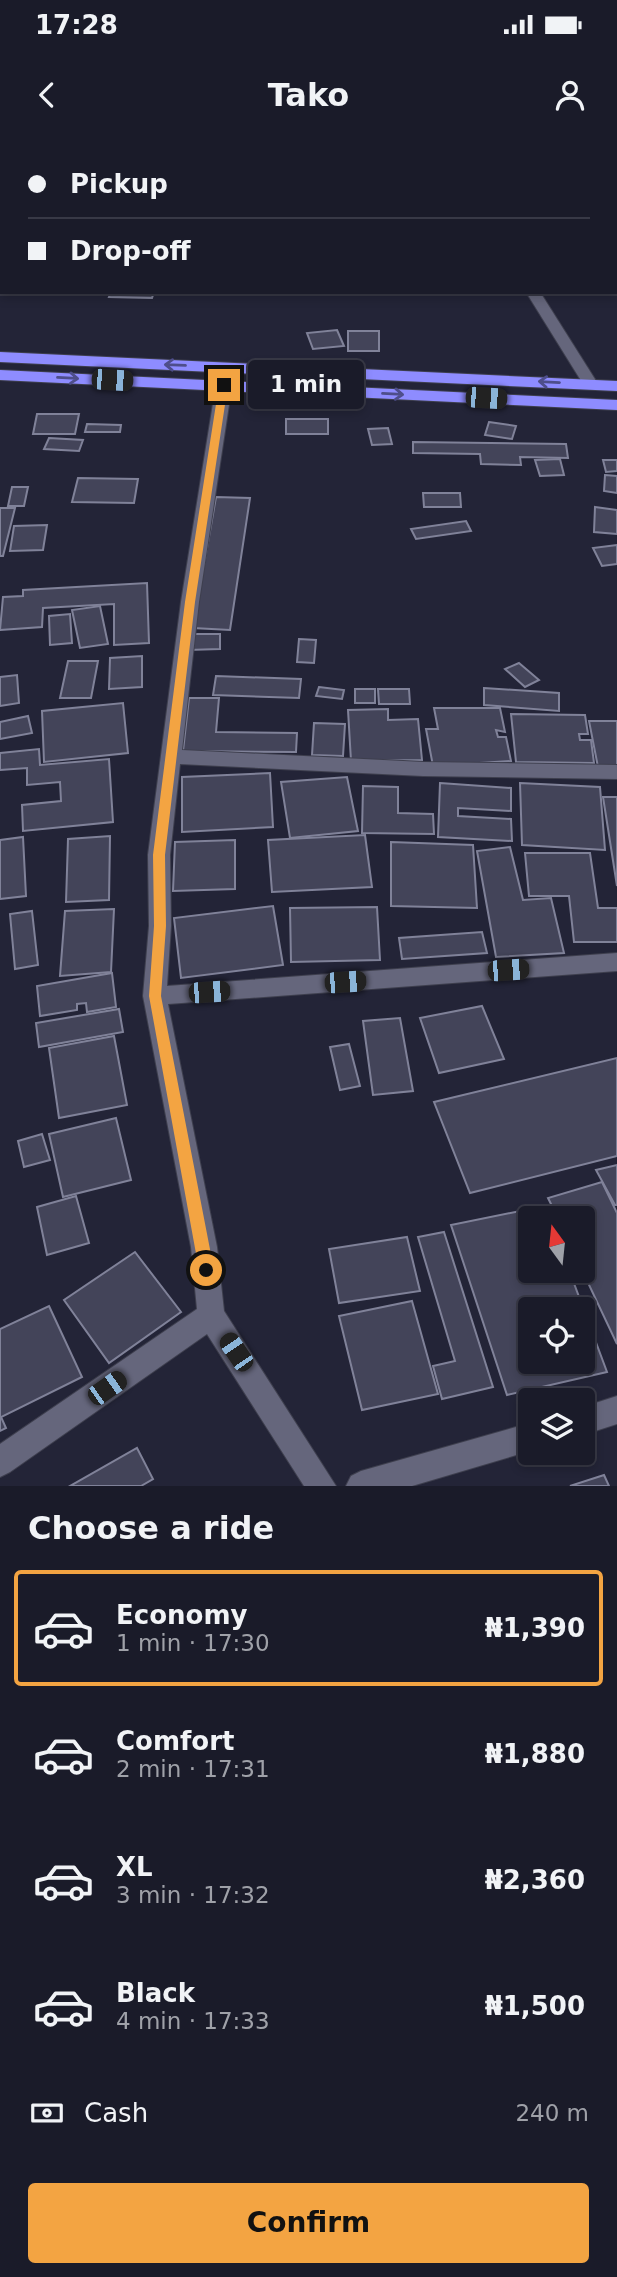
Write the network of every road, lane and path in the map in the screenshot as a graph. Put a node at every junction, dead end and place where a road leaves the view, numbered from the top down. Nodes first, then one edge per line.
1 (534, 294) edge
2 (0, 357) edge
3 (0, 375) edge
4 (590, 384) junction
5 (224, 385) junction
6 (617, 386) edge
7 (617, 405) edge
8 (171, 757) junction
9 (617, 772) edge
10 (617, 962) edge
11 (155, 996) junction
12 (211, 1315) junction
13 (617, 1410) edge
14 (595, 1417) edge
15 (518, 1440) edge
16 (0, 1462) edge
17 (321, 1486) edge
18 (361, 1486) edge

1 - 4 street
4 -> 2 highway
3 -> 5 highway
4 - 6 highway
5 -> 7 highway
5 - 8 street
8 - 9 street
8 - 11 street
10 - 11 street
11 - 12 street
12 - 16 street
12 - 17 street
13 - 14 street
15 - 18 street

